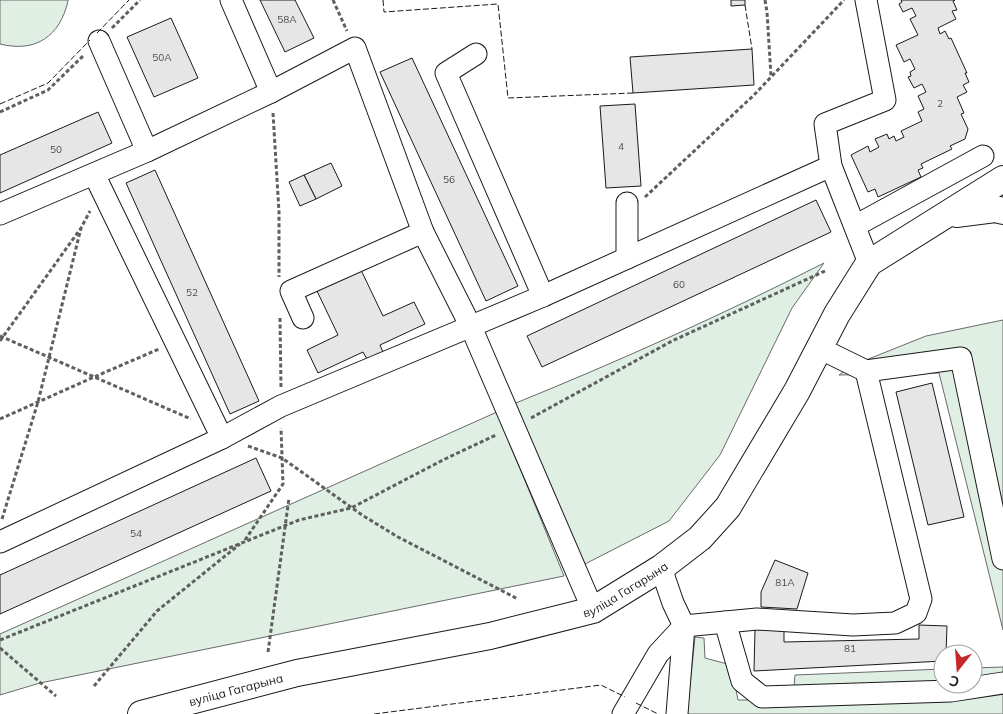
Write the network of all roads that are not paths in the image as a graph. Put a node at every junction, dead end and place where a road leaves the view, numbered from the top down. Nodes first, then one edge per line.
1 (231, 0) edge
2 (866, 0) edge
3 (99, 41) road end
4 (476, 54) dead end
5 (271, 92) junction
6 (147, 151) junction
7 (983, 156) dead end
8 (831, 166) junction
9 (1003, 179) edge
10 (98, 182) junction
11 (627, 208) road end
12 (1003, 210) edge
13 (0, 214) edge
14 (943, 216) junction
15 (855, 226) junction
16 (423, 232) junction
17 (627, 258) junction
18 (869, 264) junction
19 (543, 296) junction
20 (303, 318) dead end
21 (471, 327) junction
22 (819, 348) junction
23 (866, 371) junction
24 (222, 438) junction
25 (0, 542) edge
26 (1003, 559) edge
27 (660, 568) junction
28 (593, 610) junction
29 (725, 622) junction
30 (684, 626) junction
31 (1003, 683) edge
32 (141, 714) edge
33 (622, 714) edge
34 (677, 714) edge

1 - 5 lane
2 - 8 lane
3 - 6 lane
4 - 19 lane
5 - 6 lane
5 - 16 lane
6 - 10 lane
7 - 15 lane
8 - 15 lane
8 - 17 lane
9 - 14 main road, вуліца Гагарына
10 - 13 lane
10 - 24 lane
11 - 17 lane
12 - 14 main road
14 - 18 main road, вуліца Гагарына
15 - 18 lane
16 - 20 lane
16 - 21 lane
17 - 19 lane
18 - 22 main road, вуліца Гагарына
19 - 21 lane
21 - 24 lane
21 - 28 lane
22 - 23 lane
22 - 27 main road, вуліца Гагарына
23 - 26 lane
23 - 29 lane
24 - 25 lane
27 - 28 main road, вуліца Гагарына
27 - 30 lane
28 - 32 main road, вуліца Гагарына
29 - 30 lane
29 - 31 lane
30 - 33 lane
30 - 34 lane

